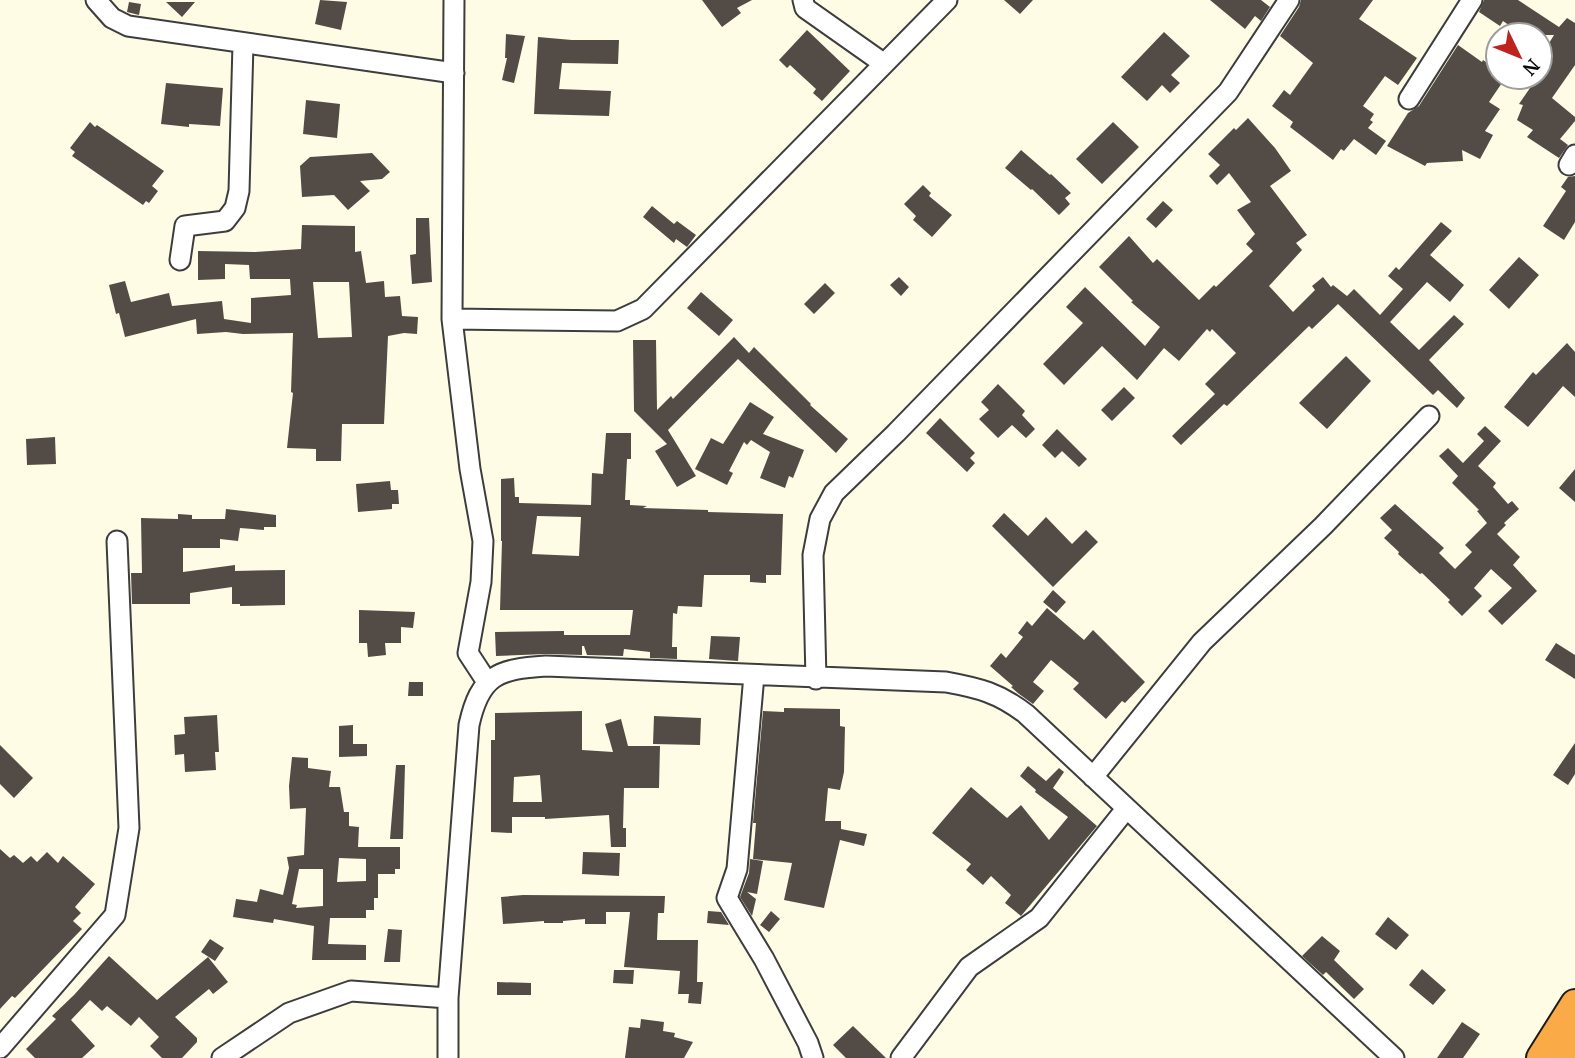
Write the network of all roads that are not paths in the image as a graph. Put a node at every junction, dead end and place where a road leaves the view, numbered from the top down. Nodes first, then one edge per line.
1 (96, 0) edge
2 (454, 0) edge
3 (803, 0) edge
4 (947, 0) edge
5 (1289, 0) edge
6 (1472, 0) edge
7 (243, 44) junction
8 (883, 63) junction
9 (454, 74) junction
10 (1409, 99) dead end
11 (180, 260) dead end
12 (452, 319) junction
13 (1429, 416) dead end
14 (117, 541) dead end
15 (754, 675) junction
16 (816, 678) junction
17 (487, 682) junction
18 (1093, 777) junction
19 (1126, 809) junction
20 (448, 998) junction
21 (1575, 1004) edge
22 (1575, 1042) edge
23 (0, 1048) edge
24 (222, 1058) edge
25 (448, 1058) edge
26 (813, 1058) edge
27 (901, 1058) edge
28 (1394, 1058) edge
29 (1541, 1058) edge
30 (1565, 1058) edge

1 - 7 street
2 - 9 street
3 - 8 street
4 - 8 street
5 - 16 street
6 - 10 street
7 - 9 street
7 - 11 street
8 - 12 street
9 - 12 street
12 - 17 street
13 - 18 street
14 - 23 street
15 - 16 street
15 - 17 street
15 - 26 street
16 - 18 street
17 - 20 street
18 - 19 street
19 - 27 street
19 - 28 street
20 - 24 street
20 - 25 street
21 - 29 highway
22 - 30 highway

